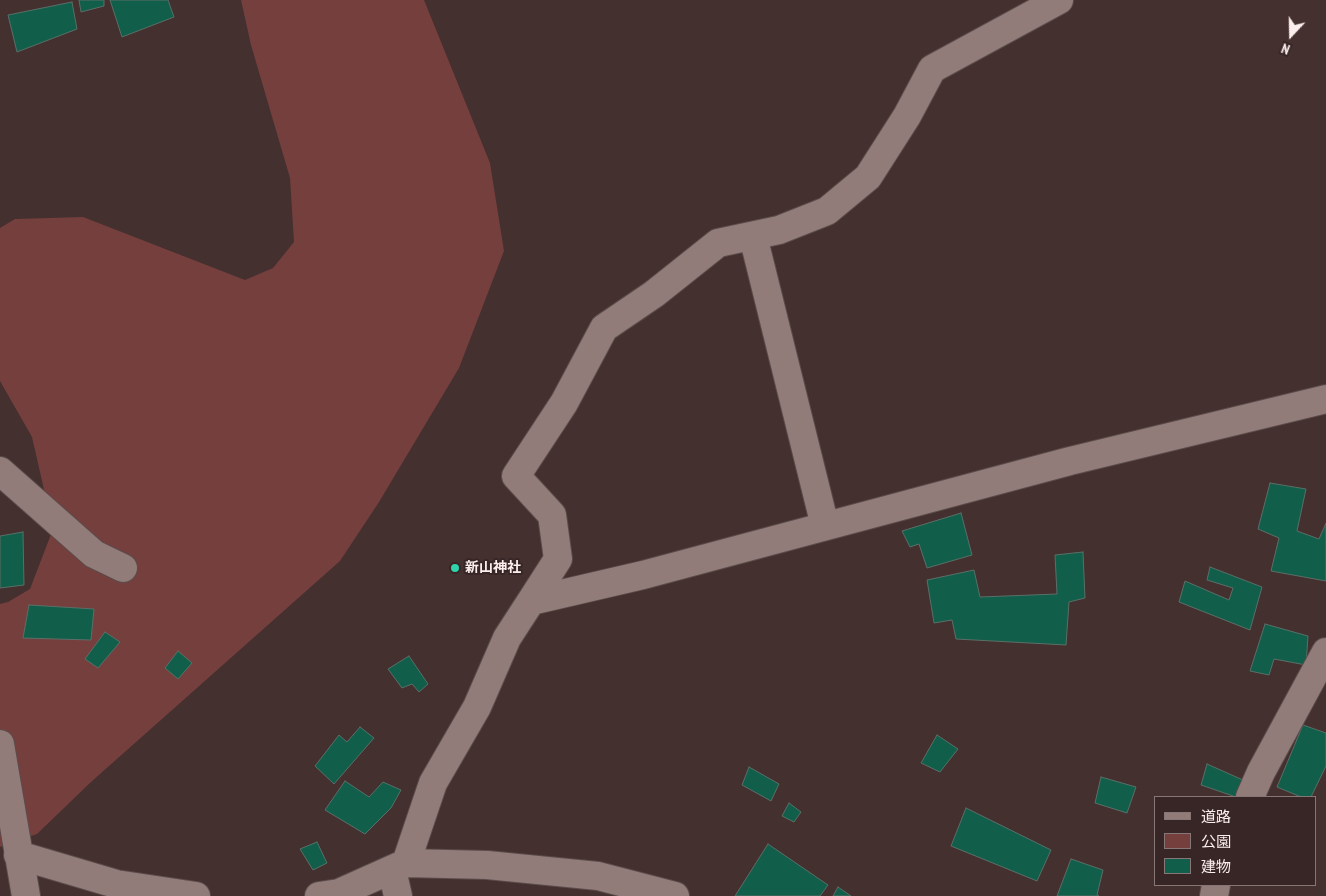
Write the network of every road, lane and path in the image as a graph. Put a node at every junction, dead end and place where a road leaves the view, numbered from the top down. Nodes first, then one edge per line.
1 (1060, 0) edge
2 (754, 236) junction
3 (1326, 399) edge
4 (0, 471) edge
5 (826, 526) junction
6 (123, 568) dead end
7 (531, 601) junction
8 (1326, 652) edge
9 (0, 744) edge
10 (1250, 796) edge
11 (18, 855) junction
12 (398, 877) edge
13 (26, 896) edge
14 (196, 896) edge
15 (319, 896) edge
16 (675, 896) edge

1 - 2 street
2 - 5 street
2 - 7 street
3 - 5 street
4 - 6 street
5 - 7 street
7 - 12 street
8 - 10 street
9 - 11 street
11 - 13 street
11 - 14 street
12 - 15 street
12 - 16 street

